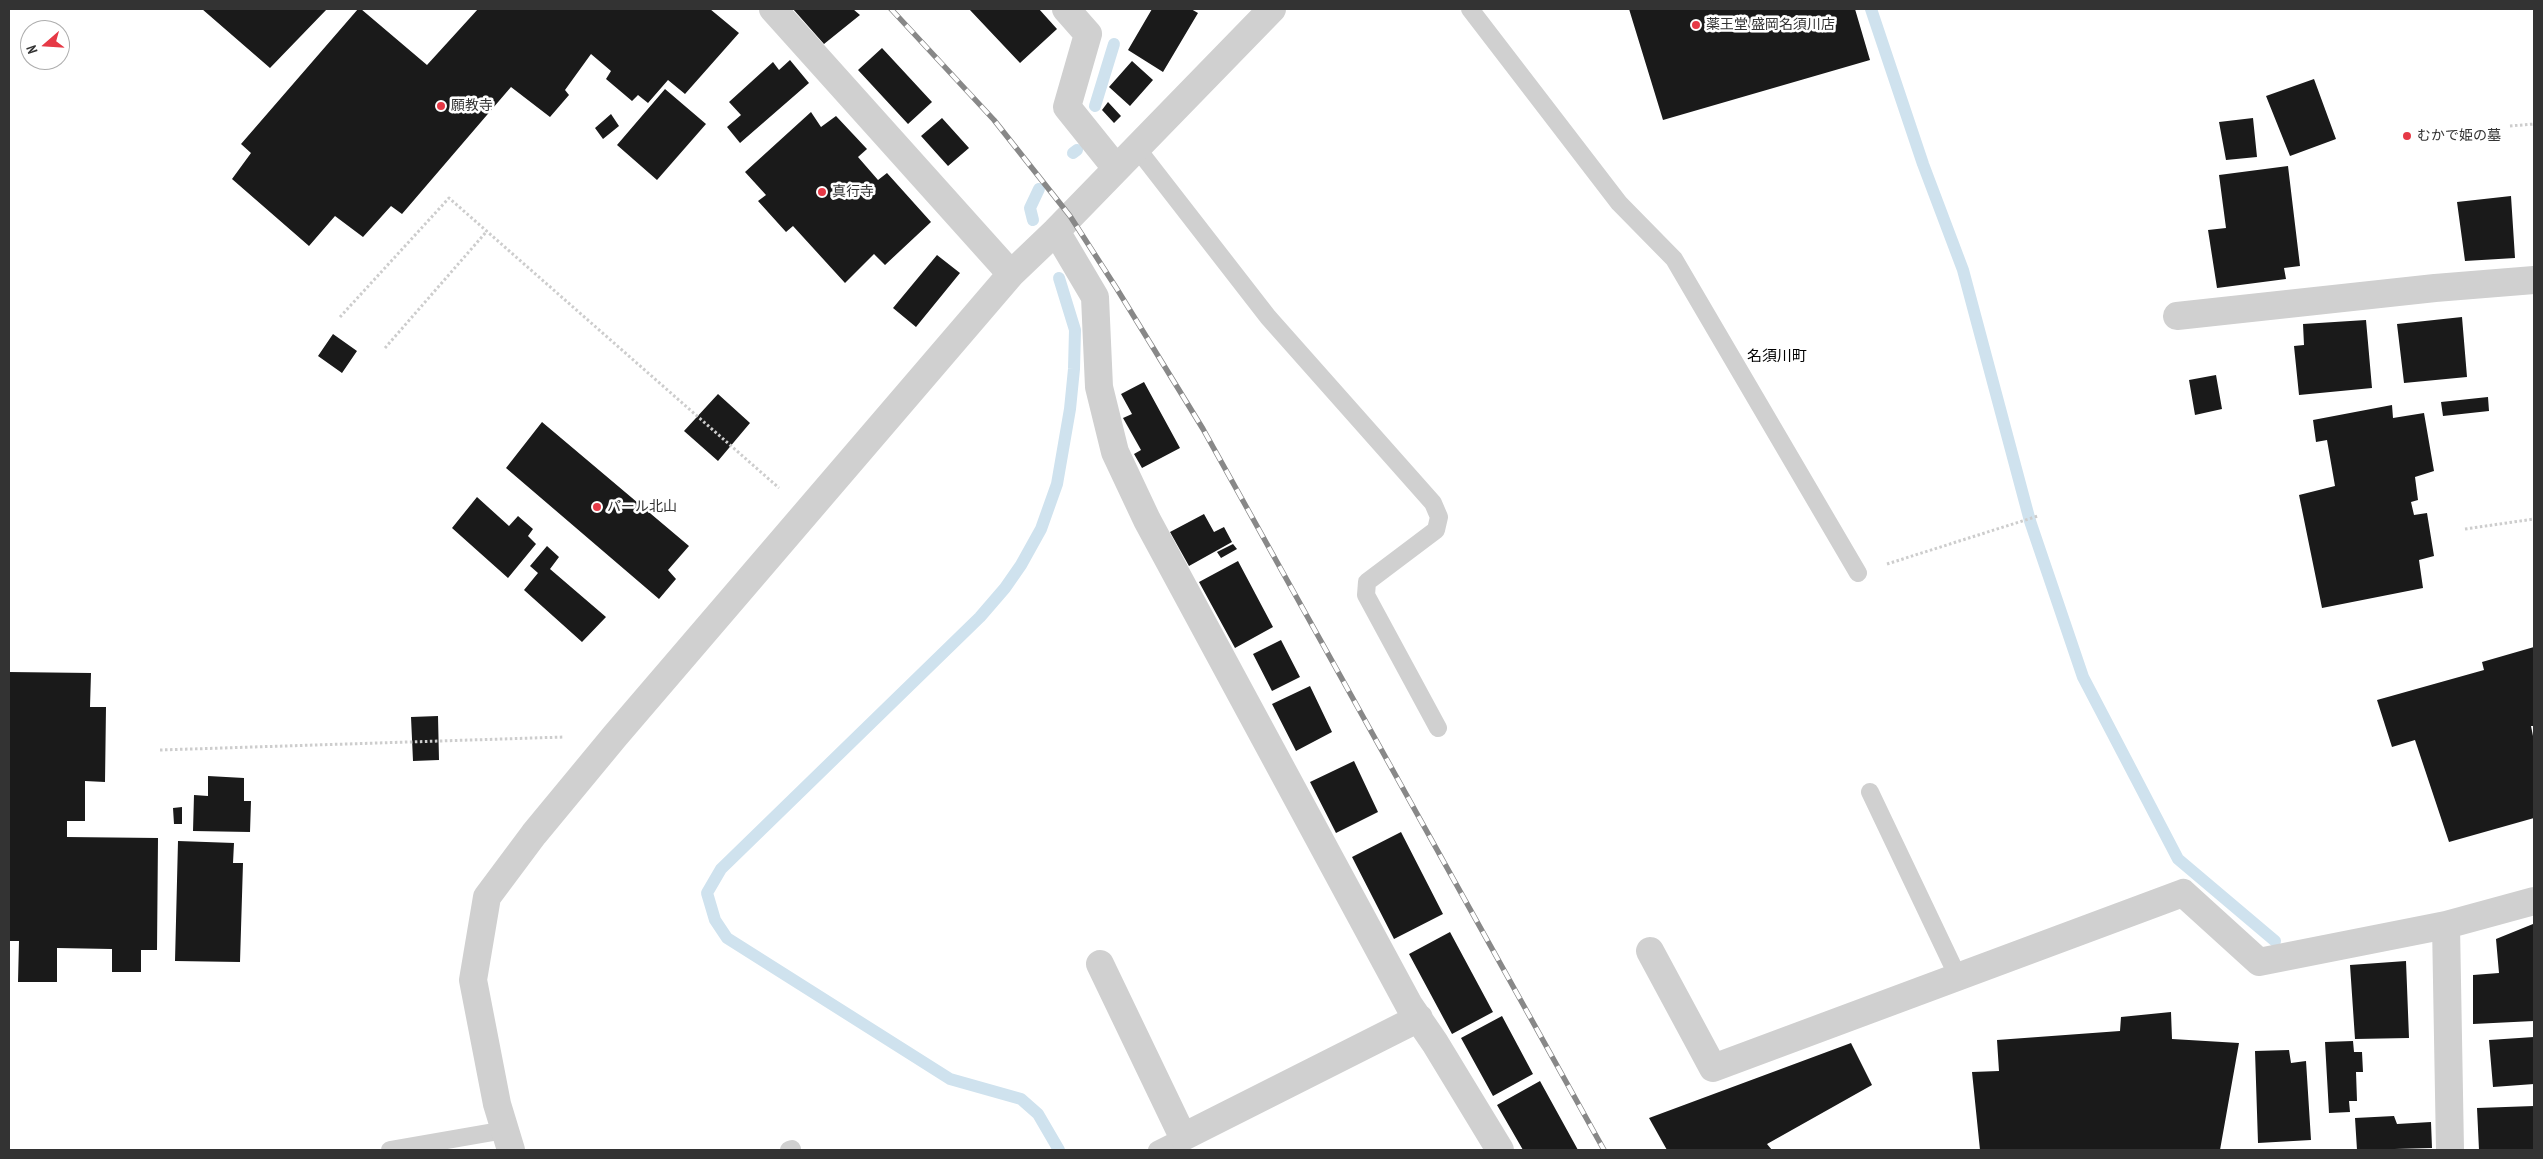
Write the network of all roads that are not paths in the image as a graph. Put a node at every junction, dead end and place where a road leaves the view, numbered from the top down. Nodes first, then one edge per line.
1 (773, 9) edge
2 (1066, 9) edge
3 (1272, 9) edge
4 (1470, 9) edge
5 (1136, 146) junction
6 (1116, 168) junction
7 (1056, 231) junction
8 (1011, 274) junction
9 (2534, 280) edge
10 (2177, 316) dead end
11 (1858, 573) road end
12 (1438, 728) dead end
13 (1870, 792) dead end
14 (2534, 901) edge
15 (2446, 925) junction
16 (1650, 951) dead end
17 (1100, 964) dead end
18 (1958, 977) junction
19 (1419, 1018) junction
20 (1182, 1138) junction
21 (508, 1140) edge
22 (390, 1150) edge
23 (1157, 1150) edge
24 (1500, 1150) edge
25 (2450, 1150) edge

1 - 8 street
2 - 6 street
3 - 5 street
4 - 11 lane
5 - 6 street
5 - 12 lane
6 - 7 street
7 - 8 street
7 - 19 street
8 - 21 street
9 - 10 street
13 - 18 lane
14 - 15 street
15 - 18 street
15 - 25 street
16 - 18 street
17 - 20 street
19 - 20 street
19 - 24 street
20 - 23 lane
21 - 22 lane

